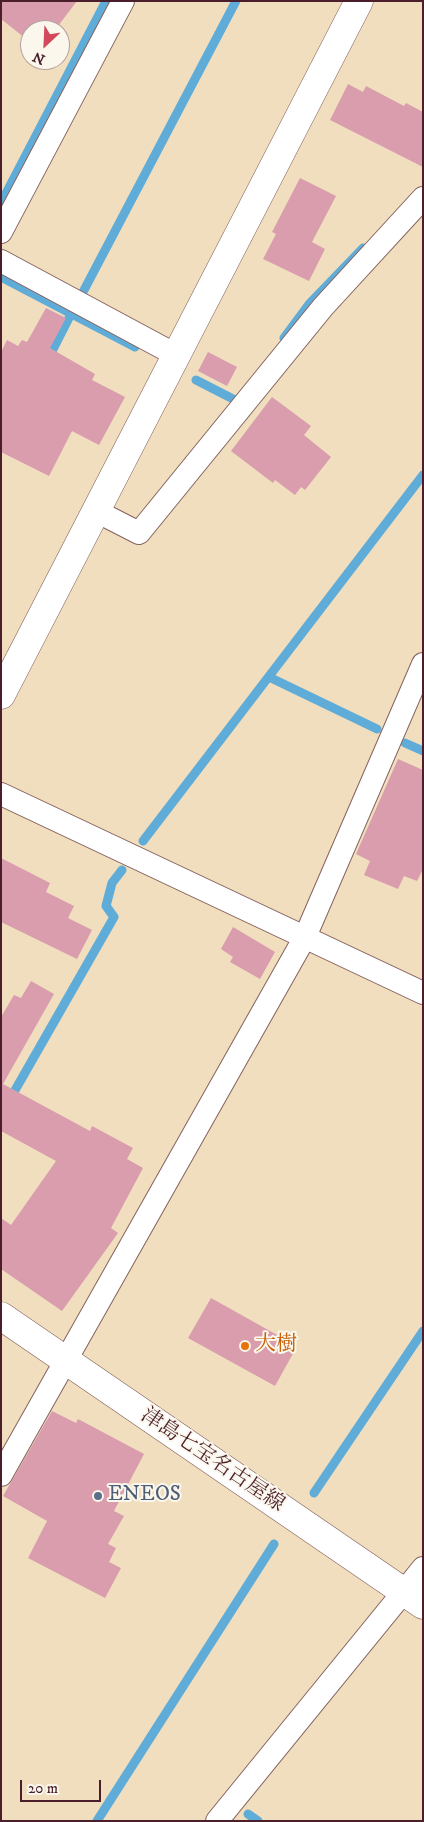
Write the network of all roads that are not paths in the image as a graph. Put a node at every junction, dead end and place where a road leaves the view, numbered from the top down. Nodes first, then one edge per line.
1 (123, 1) edge
2 (359, 1) edge
3 (423, 198) edge
4 (1, 232) edge
5 (1, 261) edge
6 (176, 355) junction
7 (96, 511) junction
8 (423, 664) edge
9 (1, 695) edge
10 (1, 794) edge
11 (305, 937) junction
12 (423, 993) edge
13 (1, 1316) edge
14 (66, 1361) junction
15 (1, 1475) edge
16 (423, 1568) edge
17 (413, 1598) edge
18 (217, 1821) edge

1 - 4 street
2 - 6 street
3 - 7 street
5 - 6 street
6 - 7 street
7 - 9 street
8 - 11 street
10 - 11 street
11 - 12 street
11 - 14 street
13 - 14 street, 津島七宝名古屋線
14 - 15 street
14 - 17 street, 津島七宝名古屋線
16 - 17 street
17 - 18 street

